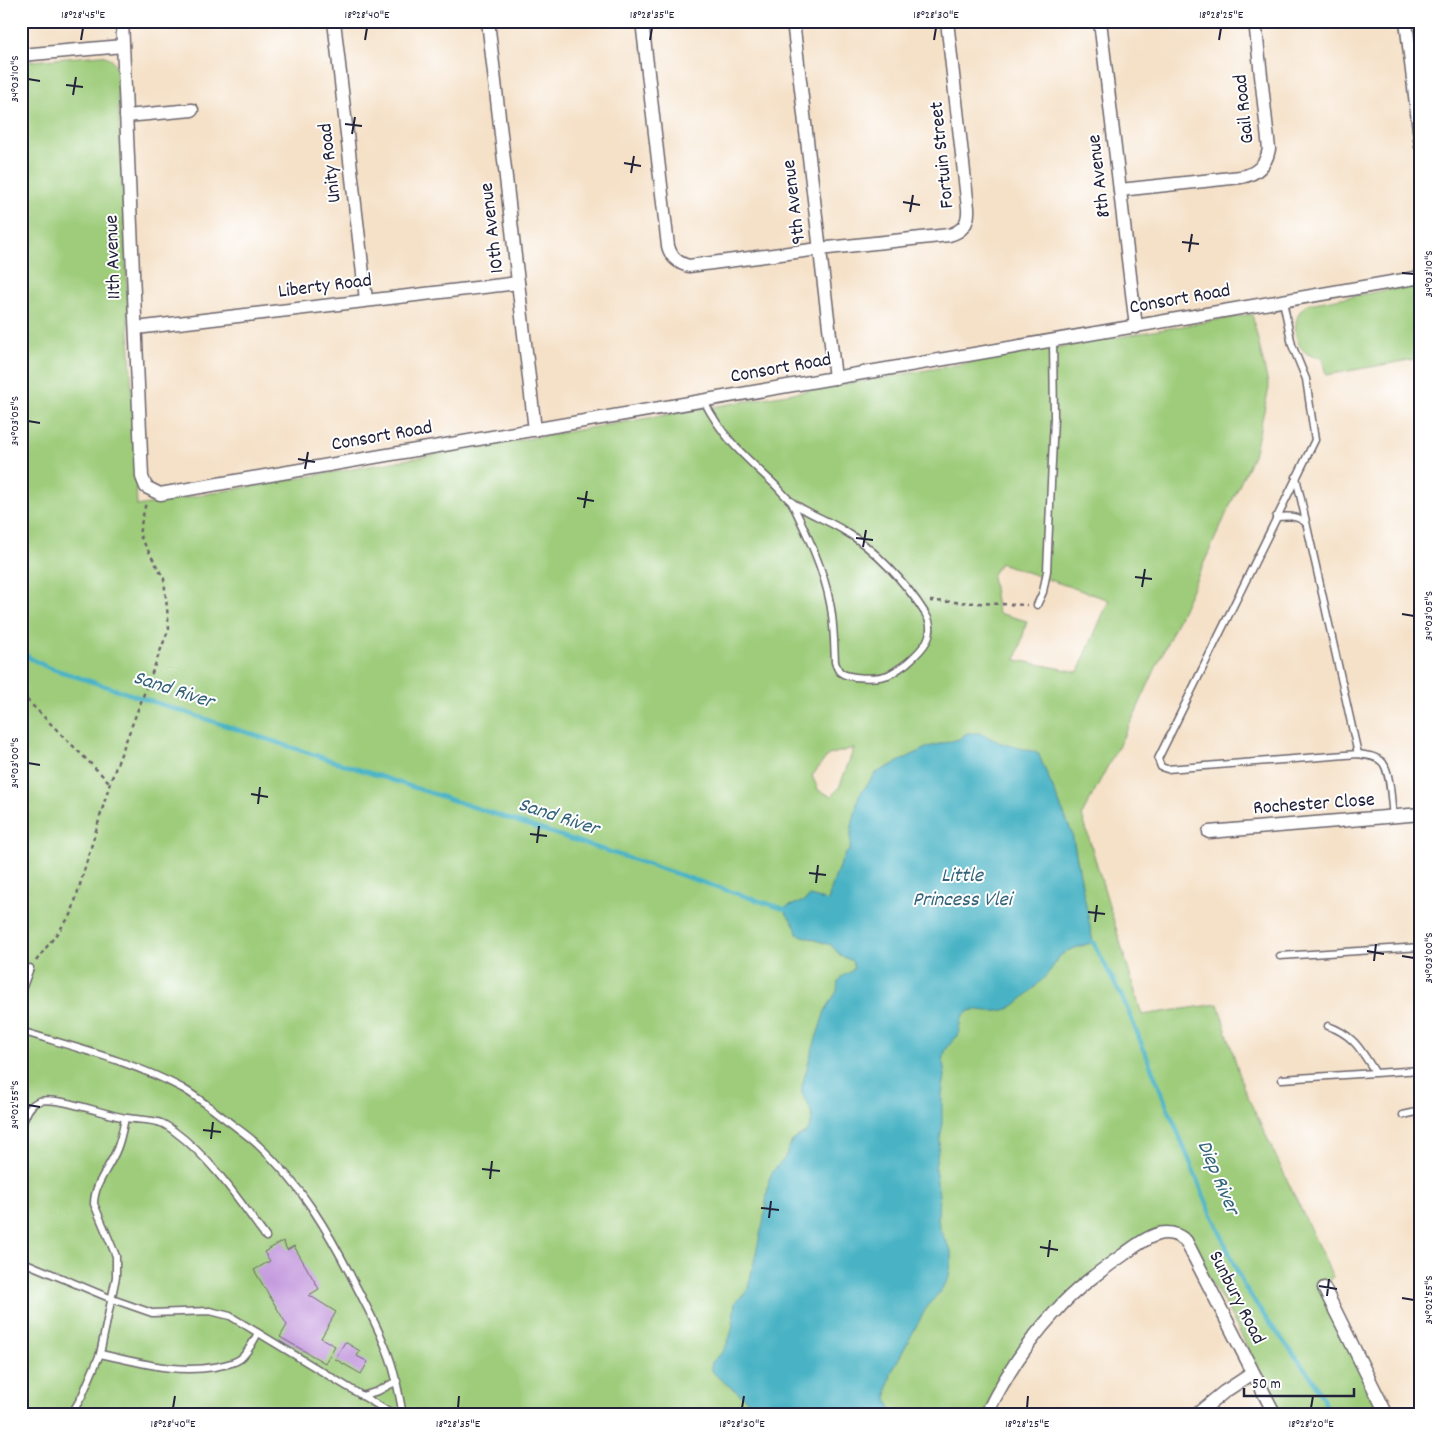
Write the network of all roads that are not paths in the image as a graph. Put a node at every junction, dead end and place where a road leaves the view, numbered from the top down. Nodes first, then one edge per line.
1 (122, 21) edge
2 (334, 21) edge
3 (488, 21) edge
4 (642, 21) edge
5 (793, 21) edge
6 (947, 21) edge
7 (1100, 21) edge
8 (1254, 21) edge
9 (1406, 21) edge
10 (123, 46) junction
11 (21, 55) edge
12 (192, 110) dead end
13 (126, 116) junction
14 (1421, 146) edge
15 (1120, 190) junction
16 (819, 249) junction
17 (1421, 277) edge
18 (518, 283) junction
19 (366, 300) junction
20 (1283, 301) junction
21 (1136, 327) junction
22 (136, 328) junction
23 (1053, 341) junction
24 (835, 378) junction
25 (704, 401) junction
26 (535, 430) junction
27 (1296, 477) junction
28 (149, 490) joint
29 (791, 501) junction
30 (1276, 517) junction
31 (1306, 524) junction
32 (1037, 605) road end
33 (1358, 754) junction
34 (1421, 814) edge
35 (1393, 817) junction
36 (1209, 832) dead end
37 (1421, 947) edge
38 (1280, 956) dead end
39 (30, 968) road end
40 (21, 992) edge
41 (1328, 1026) dead end
42 (21, 1032) edge
43 (1421, 1070) edge
44 (1375, 1072) junction
45 (1282, 1079) dead end
46 (1421, 1111) edge
47 (1403, 1115) dead end
48 (126, 1118) junction
49 (21, 1127) edge
50 (266, 1237) dead end
51 (21, 1261) edge
52 (1324, 1288) dead end
53 (112, 1299) junction
54 (258, 1333) junction
55 (100, 1354) junction
56 (1253, 1373) junction
57 (397, 1381) junction
58 (362, 1396) junction
59 (71, 1415) edge
60 (394, 1415) edge
61 (403, 1415) edge
62 (986, 1415) edge
63 (1196, 1415) edge
64 (1275, 1415) edge
65 (1387, 1415) edge

1 - 10 street, 11th Avenue
2 - 19 street, Unity Road
3 - 18 street, 10th Avenue
4 - 16 street, Fortuin Street
5 - 16 street, 9th Avenue
6 - 16 street, Fortuin Street
7 - 15 street, 8th Avenue
8 - 15 street, Gail Road
9 - 14 street
10 - 11 street
10 - 13 street, 11th Avenue
12 - 13 street
13 - 22 street, 11th Avenue
15 - 21 street, 8th Avenue
16 - 24 street, 9th Avenue
17 - 20 street, Consort Road
18 - 19 street, Liberty Road
18 - 26 street, 10th Avenue
19 - 22 street, Liberty Road
20 - 21 street, Consort Road
20 - 27 lane
21 - 23 street, Consort Road
22 - 28 street, 11th Avenue
23 - 24 street, Consort Road
23 - 32 lane
24 - 25 street, Consort Road
25 - 26 street, Consort Road
25 - 29 lane
26 - 28 street, Consort Road
27 - 30 lane
27 - 31 lane
29 - 29 lane
30 - 31 lane
30 - 33 lane
31 - 33 lane
33 - 35 lane
34 - 35 street, Rochester Close
35 - 36 street, Rochester Close
37 - 38 lane
39 - 40 lane
41 - 44 lane
42 - 57 lane
43 - 44 lane
44 - 45 lane
46 - 47 lane
48 - 49 lane
48 - 50 lane
48 - 53 lane
51 - 53 lane
52 - 65 street
53 - 54 lane
53 - 55 lane
54 - 55 lane
54 - 58 lane
55 - 59 lane
56 - 62 street, Sunbury Road
56 - 63 street
56 - 64 street, Sunbury Road
57 - 58 lane
57 - 61 lane
58 - 60 lane

